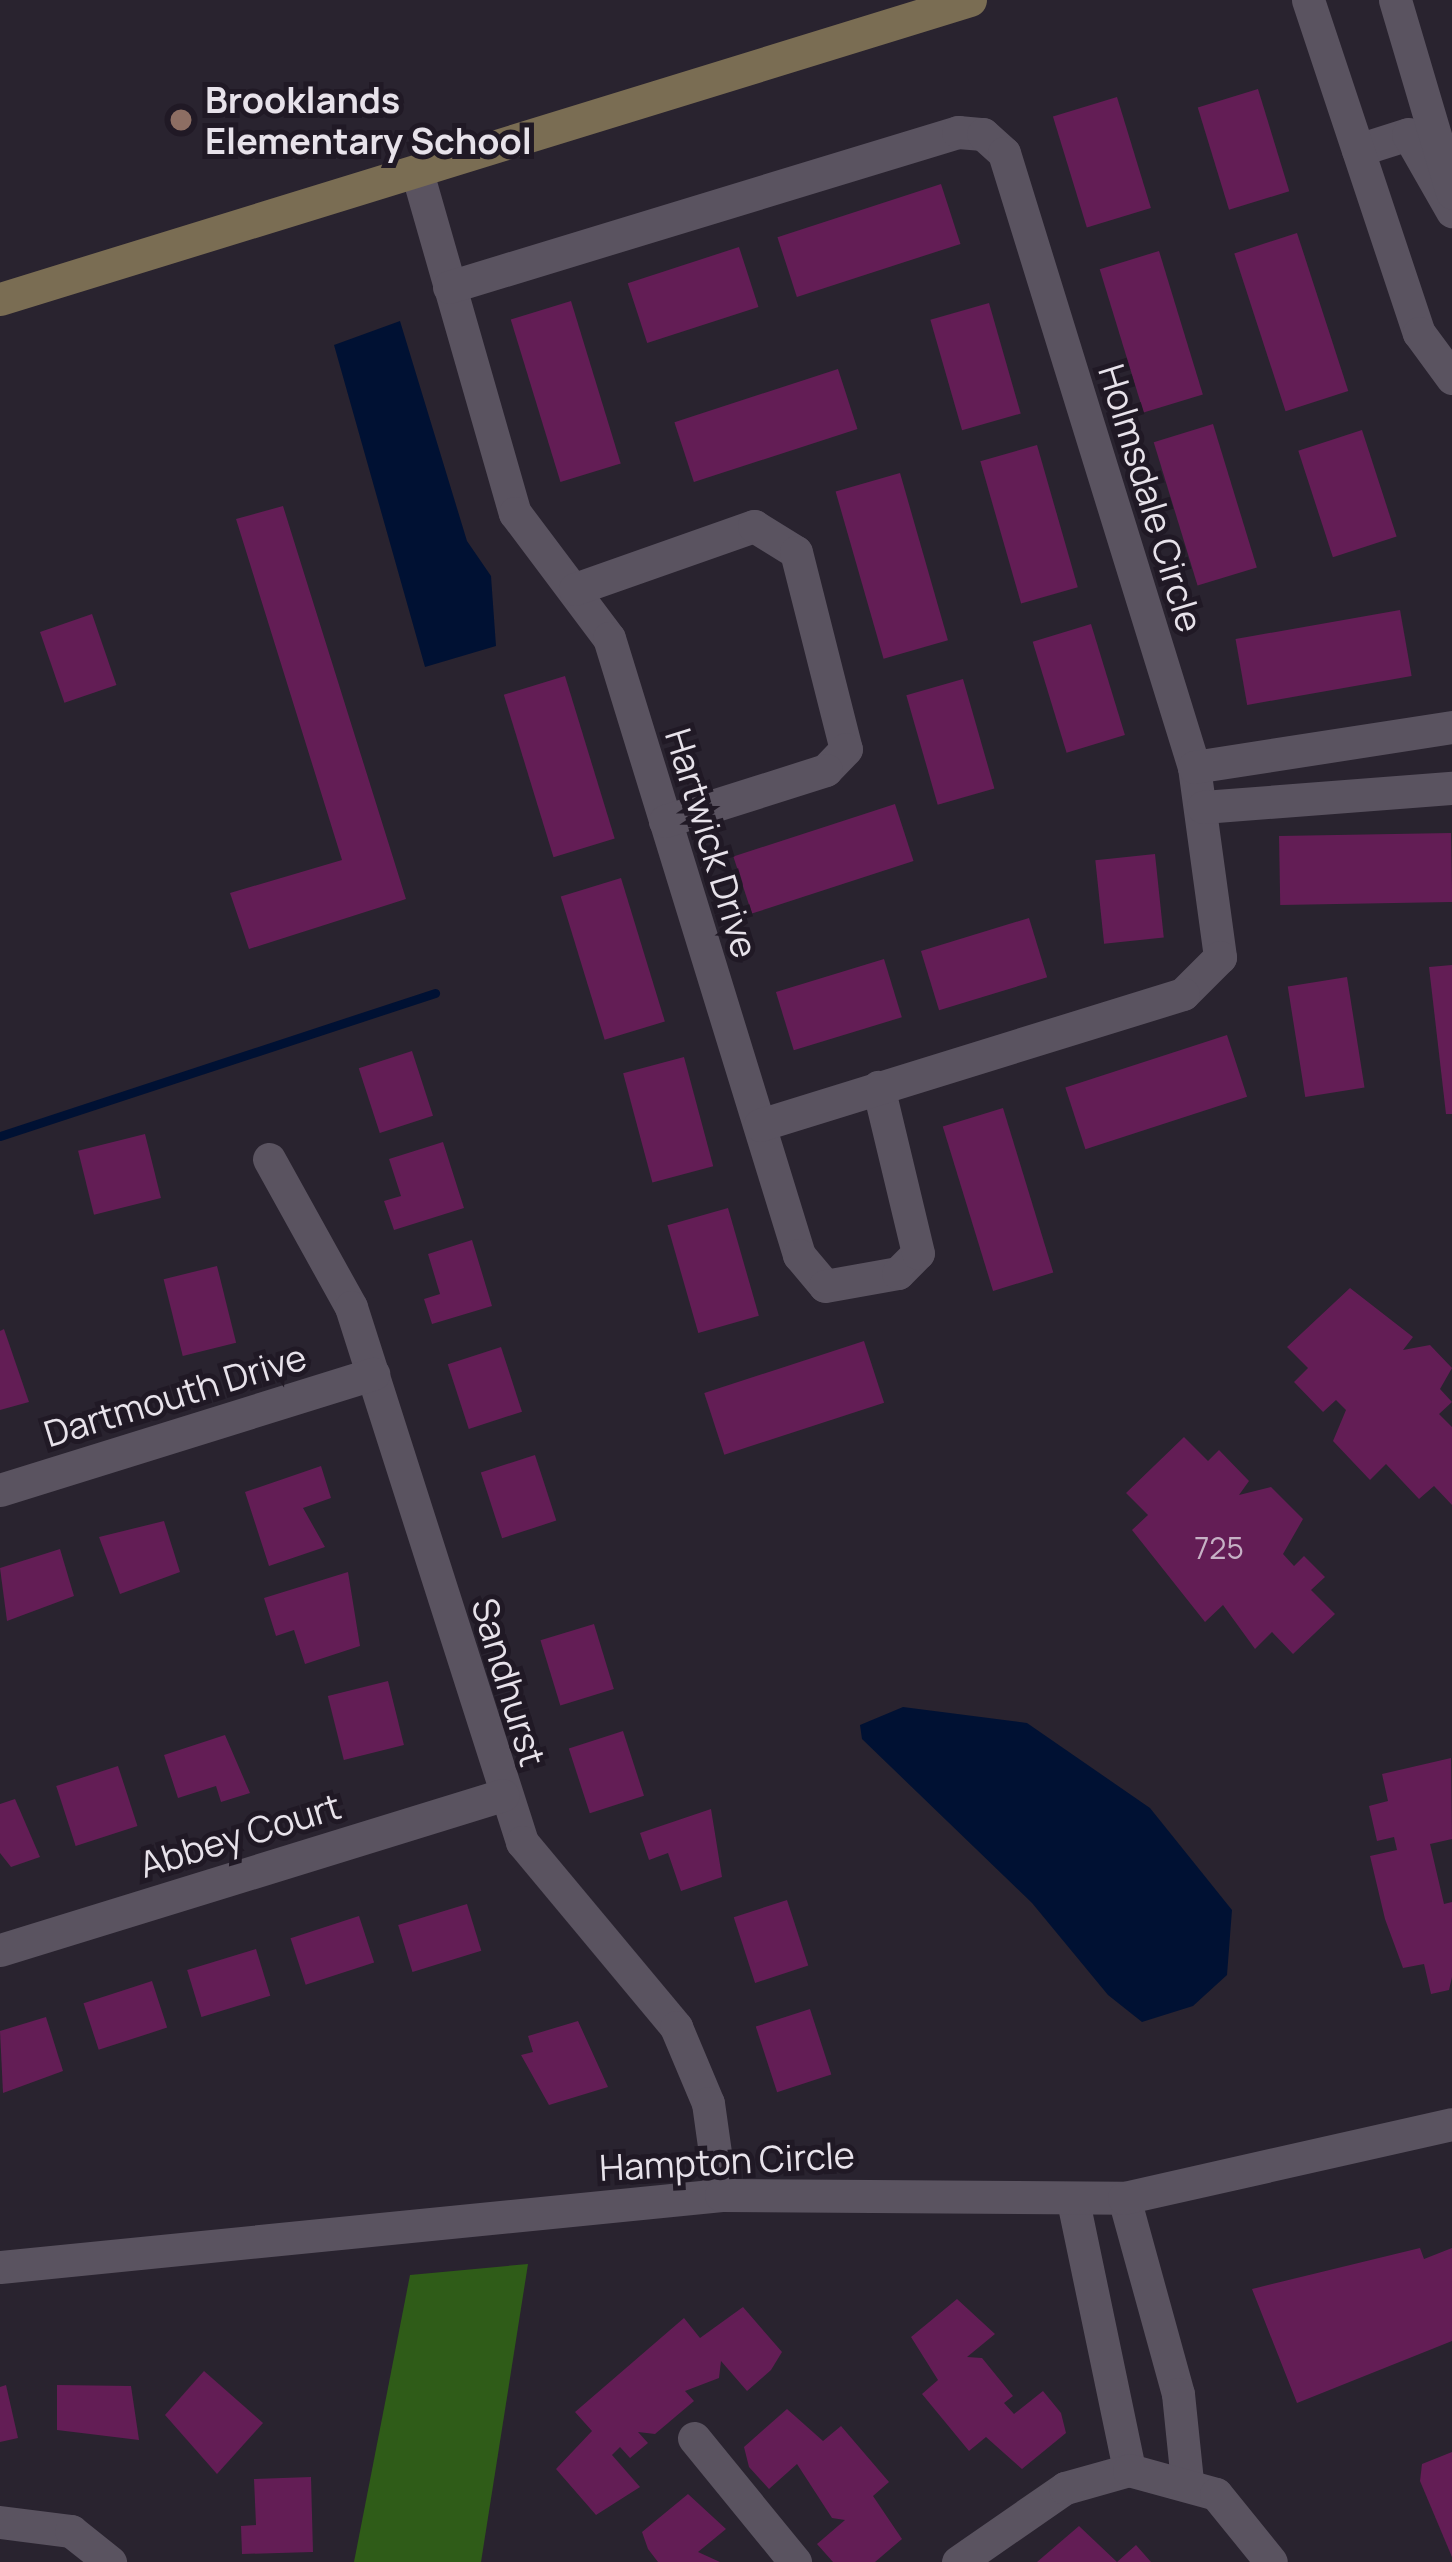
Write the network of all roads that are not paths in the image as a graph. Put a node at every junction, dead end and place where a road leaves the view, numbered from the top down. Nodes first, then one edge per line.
1 (970, 0) edge
2 (1308, 0) edge
3 (1395, 0) edge
4 (1358, 149) junction
5 (417, 172) junction
6 (1452, 193) edge
7 (1452, 211) edge
8 (449, 286) junction
9 (0, 299) edge
10 (1452, 378) edge
11 (574, 589) junction
12 (1452, 727) edge
13 (1194, 767) junction
14 (1452, 788) edge
15 (1203, 807) junction
16 (665, 821) junction
17 (878, 1087) junction
18 (760, 1125) junction
19 (268, 1160) dead end
20 (373, 1374) junction
21 (0, 1490) edge
22 (503, 1795) junction
23 (0, 1950) edge
24 (1452, 2124) edge
25 (721, 2195) junction
26 (1124, 2198) junction
27 (1073, 2201) junction
28 (0, 2267) edge
29 (1148, 2304) junction
30 (1099, 2319) junction
31 (694, 2438) dead end
32 (1129, 2470) junction
33 (1187, 2480) junction
34 (0, 2522) edge
35 (977, 2557) edge
36 (110, 2562) edge
37 (795, 2562) edge
38 (1271, 2562) edge

1 - 5 main road
2 - 4 street
3 - 6 street
4 - 7 street
4 - 10 street
5 - 8 street, Hartwick Drive
5 - 9 main road
8 - 11 street, Hartwick Drive
8 - 13 street, Holmsdale Circle
11 - 16 street, Hartwick Drive
11 - 16 street
12 - 13 street
13 - 15 street, Holmsdale Circle
14 - 15 street
15 - 17 street, Holmsdale Circle
16 - 18 street, Hartwick Drive
17 - 18 street, Holmsdale Circle
17 - 18 street, Hartwick Drive
19 - 20 street, Sandhurst
20 - 21 street, Dartmouth Drive
20 - 22 street, Sandhurst
22 - 23 street, Abbey Court
22 - 25 street, Sandhurst
24 - 26 street, Hampton Circle
25 - 27 street, Hampton Circle
25 - 28 street, Hampton Circle
26 - 27 street, Hampton Circle
26 - 29 street
27 - 30 street
29 - 30 street
29 - 33 street
30 - 32 street
31 - 37 street
32 - 33 street
32 - 35 street
33 - 38 street
34 - 36 street

